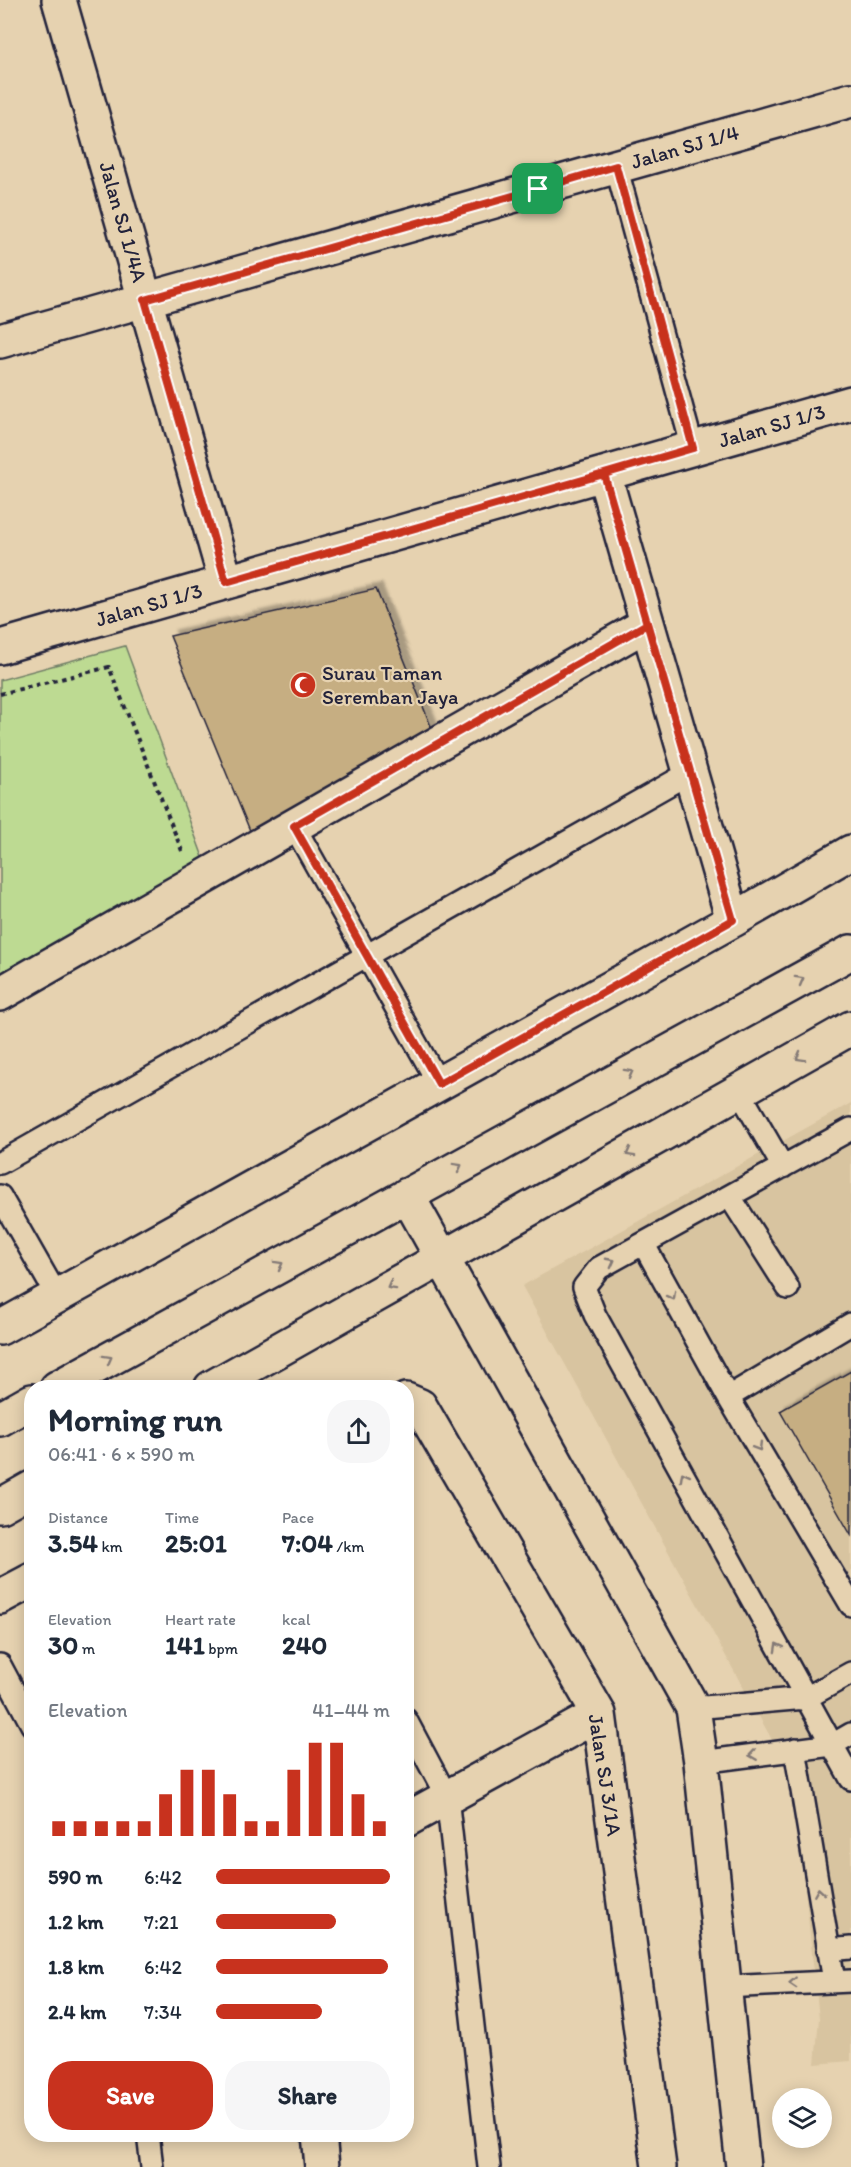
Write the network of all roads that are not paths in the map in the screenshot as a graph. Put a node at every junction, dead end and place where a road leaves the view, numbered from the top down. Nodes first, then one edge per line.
1 (59, 0) edge
2 (851, 100) edge
3 (616, 166) junction
4 (145, 300) junction
5 (0, 341) edge
6 (851, 403) edge
7 (693, 448) junction
8 (604, 474) junction
9 (226, 582) junction
10 (647, 624) junction
11 (0, 647) edge
12 (691, 772) junction
13 (294, 826) junction
14 (851, 852) edge
15 (733, 920) junction
16 (851, 952) edge
17 (366, 954) junction
18 (0, 994) edge
19 (851, 1028) edge
20 (439, 1084) junction
21 (740, 1091) junction
22 (851, 1129) edge
23 (0, 1163) edge
24 (783, 1167) junction
25 (407, 1195) junction
26 (0, 1196) edge
27 (730, 1197) junction
28 (644, 1245) junction
29 (442, 1258) junction
30 (788, 1288) dead end
31 (57, 1296) junction
32 (851, 1324) edge
33 (0, 1328) edge
34 (72, 1380) edge
35 (225, 1380) edge
36 (728, 1397) junction
37 (414, 1403) edge
38 (24, 1406) edge
39 (0, 1419) edge
40 (24, 1492) edge
41 (0, 1506) edge
42 (24, 1585) edge
43 (0, 1597) edge
44 (851, 1605) edge
45 (0, 1665) edge
46 (851, 1672) edge
47 (806, 1698) junction
48 (693, 1708) junction
49 (24, 1710) edge
50 (599, 1714) junction
51 (851, 1734) edge
52 (414, 1735) edge
53 (832, 1745) junction
54 (795, 1749) junction
55 (701, 1762) junction
56 (851, 1779) edge
57 (447, 1797) junction
58 (414, 1816) edge
59 (851, 1948) edge
60 (828, 1950) junction
61 (842, 1981) edge
62 (724, 1987) junction
63 (149, 2142) edge
64 (320, 2142) edge
65 (152, 2167) edge
66 (322, 2167) edge
67 (489, 2167) edge
68 (659, 2167) edge
69 (743, 2167) edge

1 - 4 street, Jalan SJ 1/4A
2 - 3 street, Jalan SJ 1/4
3 - 4 street, Jalan SJ 1/4
3 - 7 lane
4 - 5 street, Jalan SJ 1/4
4 - 9 street, Jalan SJ 1/4A
6 - 7 street, Jalan SJ 1/3
7 - 8 street, Jalan SJ 1/3
8 - 9 street, Jalan SJ 1/3
8 - 10 street
9 - 11 street, Jalan SJ 1/3
10 - 12 street
10 - 13 street
12 - 15 street
12 - 17 lane
13 - 17 lane
13 - 18 street
14 - 15 street
15 - 20 street
25 -> 16 street
17 - 20 lane
17 - 23 lane
19 -> 21 street
20 - 31 street
21 - 24 lane
21 -> 29 street
22 - 24 lane
24 - 27 lane
25 - 29 street
34 -> 25 street
26 - 31 lane
27 - 28 lane
27 - 30 lane
28 -> 36 lane
47 -> 28 lane
29 -> 35 street
29 - 48 street
31 - 33 street
32 - 36 lane
36 -> 44 lane
37 - 50 street, Jalan SJ 3/1A
38 - 39 street
40 - 41 street
42 - 43 street
45 - 49 lane
46 - 47 lane
47 - 48 lane
47 - 53 lane
48 - 55 street
50 - 57 street
50 - 68 street, Jalan SJ 3/1A
51 - 53 lane
52 - 57 lane
53 - 54 lane
53 - 56 lane
54 -> 55 lane
60 -> 54 lane
55 - 62 street
57 - 58 street
57 - 67 lane
59 - 60 lane
60 - 61 lane
61 -> 62 lane
62 - 69 street
63 - 65 lane
64 - 66 street

